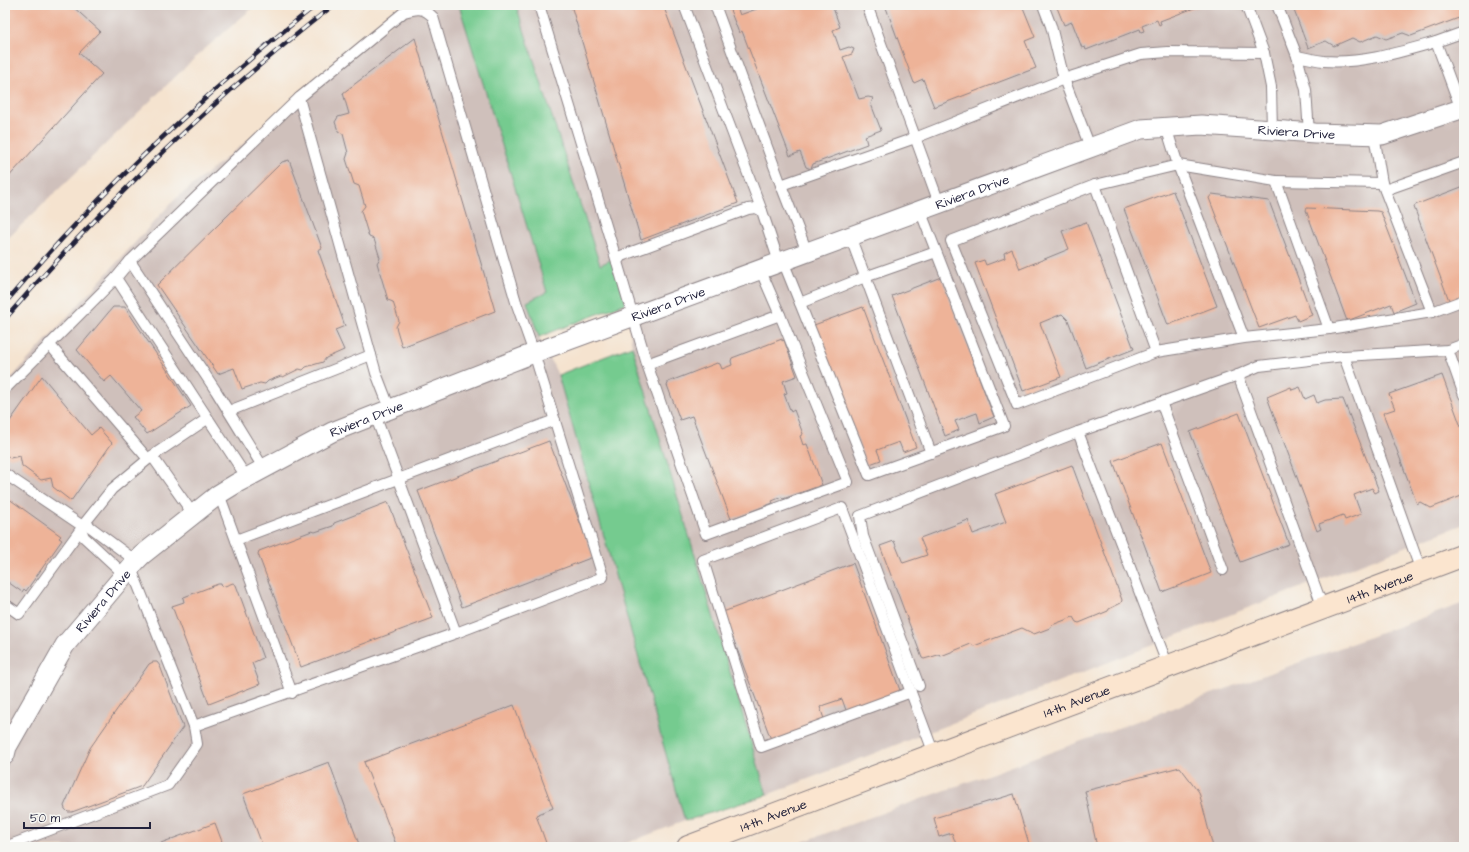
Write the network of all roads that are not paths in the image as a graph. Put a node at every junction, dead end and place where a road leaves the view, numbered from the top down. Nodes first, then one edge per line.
1 (539, 5) edge
2 (684, 5) edge
3 (715, 5) edge
4 (867, 5) edge
5 (1043, 5) edge
6 (1246, 5) edge
7 (1277, 5) edge
8 (1464, 32) edge
9 (1436, 42) junction
10 (1264, 53) junction
11 (1297, 56) junction
12 (1064, 79) junction
13 (299, 98) junction
14 (1463, 111) edge
15 (1166, 127) junction
16 (1272, 130) junction
17 (1309, 133) junction
18 (1374, 134) junction
19 (915, 138) junction
20 (1090, 148) junction
21 (1464, 162) edge
22 (1178, 165) junction
23 (1276, 181) junction
24 (781, 185) junction
25 (1095, 185) junction
26 (1383, 187) junction
27 (939, 203) junction
28 (920, 210) junction
29 (762, 211) junction
30 (850, 236) junction
31 (807, 252) junction
32 (936, 252) junction
33 (781, 261) junction
34 (130, 262) junction
35 (618, 262) junction
36 (760, 269) junction
37 (116, 278) junction
38 (865, 278) junction
39 (1464, 300) edge
40 (800, 303) junction
41 (1432, 312) junction
42 (780, 315) junction
43 (634, 316) junction
44 (1329, 329) junction
45 (1244, 338) junction
46 (49, 344) junction
47 (1464, 344) edge
48 (1448, 350) junction
49 (1156, 352) junction
50 (534, 353) junction
51 (371, 354) junction
52 (1344, 356) junction
53 (647, 364) junction
54 (1238, 375) junction
55 (5, 389) edge
56 (1464, 395) edge
57 (1161, 402) junction
58 (229, 411) junction
59 (382, 412) junction
60 (207, 419) junction
61 (555, 420) junction
62 (1078, 432) junction
63 (931, 453) junction
64 (150, 458) junction
65 (264, 469) junction
66 (5, 474) edge
67 (247, 478) junction
68 (398, 478) junction
69 (219, 494) junction
70 (193, 514) junction
71 (82, 526) junction
72 (236, 540) junction
73 (1464, 555) edge
74 (131, 568) junction
75 (1223, 570) dead end
76 (1421, 571) junction
77 (5, 604) edge
78 (1323, 608) junction
79 (456, 633) junction
80 (1168, 666) junction
81 (915, 689) junction
82 (292, 693) junction
83 (194, 726) junction
84 (934, 754) junction
85 (5, 755) edge
86 (5, 847) edge
87 (688, 847) edge

1 - 35 lane
2 - 29 lane
3 - 24 lane
4 - 19 lane
5 - 12 lane
6 - 10 lane
7 - 11 lane
8 - 9 lane
9 - 11 lane
9 - 14 lane
10 - 12 lane
10 - 16 lane
11 - 17 lane
12 - 19 lane
12 - 20 lane
13 - 34 lane
13 - 50 lane
13 - 51 lane
14 - 18 street, Riviera Drive
15 - 16 street, Riviera Drive
15 - 20 street, Riviera Drive
15 - 22 lane
16 - 17 street, Riviera Drive
17 - 18 street, Riviera Drive
18 - 26 lane
19 - 24 lane
19 - 27 lane
20 - 27 street, Riviera Drive
21 - 26 lane
22 - 23 lane
22 - 25 lane
22 - 45 lane
23 - 26 lane
23 - 44 lane
24 - 31 lane
25 - 49 lane
25 - 49 lane
26 - 41 lane
27 - 28 street, Riviera Drive
28 - 30 street, Riviera Drive
28 - 32 lane
29 - 33 lane
29 - 35 lane
30 - 31 street, Riviera Drive
30 - 38 lane
31 - 33 street, Riviera Drive
32 - 38 lane
32 - 63 lane
33 - 36 street, Riviera Drive
33 - 40 lane
34 - 37 lane
34 - 58 lane
35 - 43 lane
36 - 42 lane
36 - 43 street, Riviera Drive
37 - 46 lane
37 - 60 lane
38 - 40 lane
38 - 63 lane
39 - 41 lane
40 - 63 lane
41 - 44 lane
42 - 53 lane
42 - 53 lane
43 - 50 street, Riviera Drive
43 - 53 lane
44 - 45 lane
45 - 49 lane
46 - 55 lane
46 - 64 lane
47 - 48 lane
48 - 52 lane
48 - 56 lane
50 - 59 street, Riviera Drive
50 - 61 lane
51 - 58 lane
51 - 59 lane
52 - 54 lane
52 - 76 lane
54 - 57 lane
54 - 78 lane
57 - 62 lane
57 - 75 lane
58 - 65 lane
59 - 65 street, Riviera Drive
59 - 68 lane
60 - 64 lane
60 - 67 lane
61 - 68 lane
61 - 79 lane
62 - 80 lane
62 - 81 lane
64 - 70 lane
64 - 71 lane
65 - 67 street, Riviera Drive
66 - 71 lane
67 - 69 street, Riviera Drive
68 - 72 lane
68 - 79 lane
69 - 70 street, Riviera Drive
69 - 72 lane
70 - 74 street, Riviera Drive
71 - 74 lane
71 - 74 lane
71 - 77 lane
72 - 82 lane
73 - 76 main road, 14th Avenue
74 - 83 lane
74 - 85 street, Riviera Drive
76 - 78 main road, 14th Avenue
78 - 80 main road, 14th Avenue
79 - 82 lane
80 - 84 main road, 14th Avenue
81 - 81 lane
81 - 84 lane
82 - 83 lane
83 - 86 lane
84 - 87 main road, 14th Avenue

